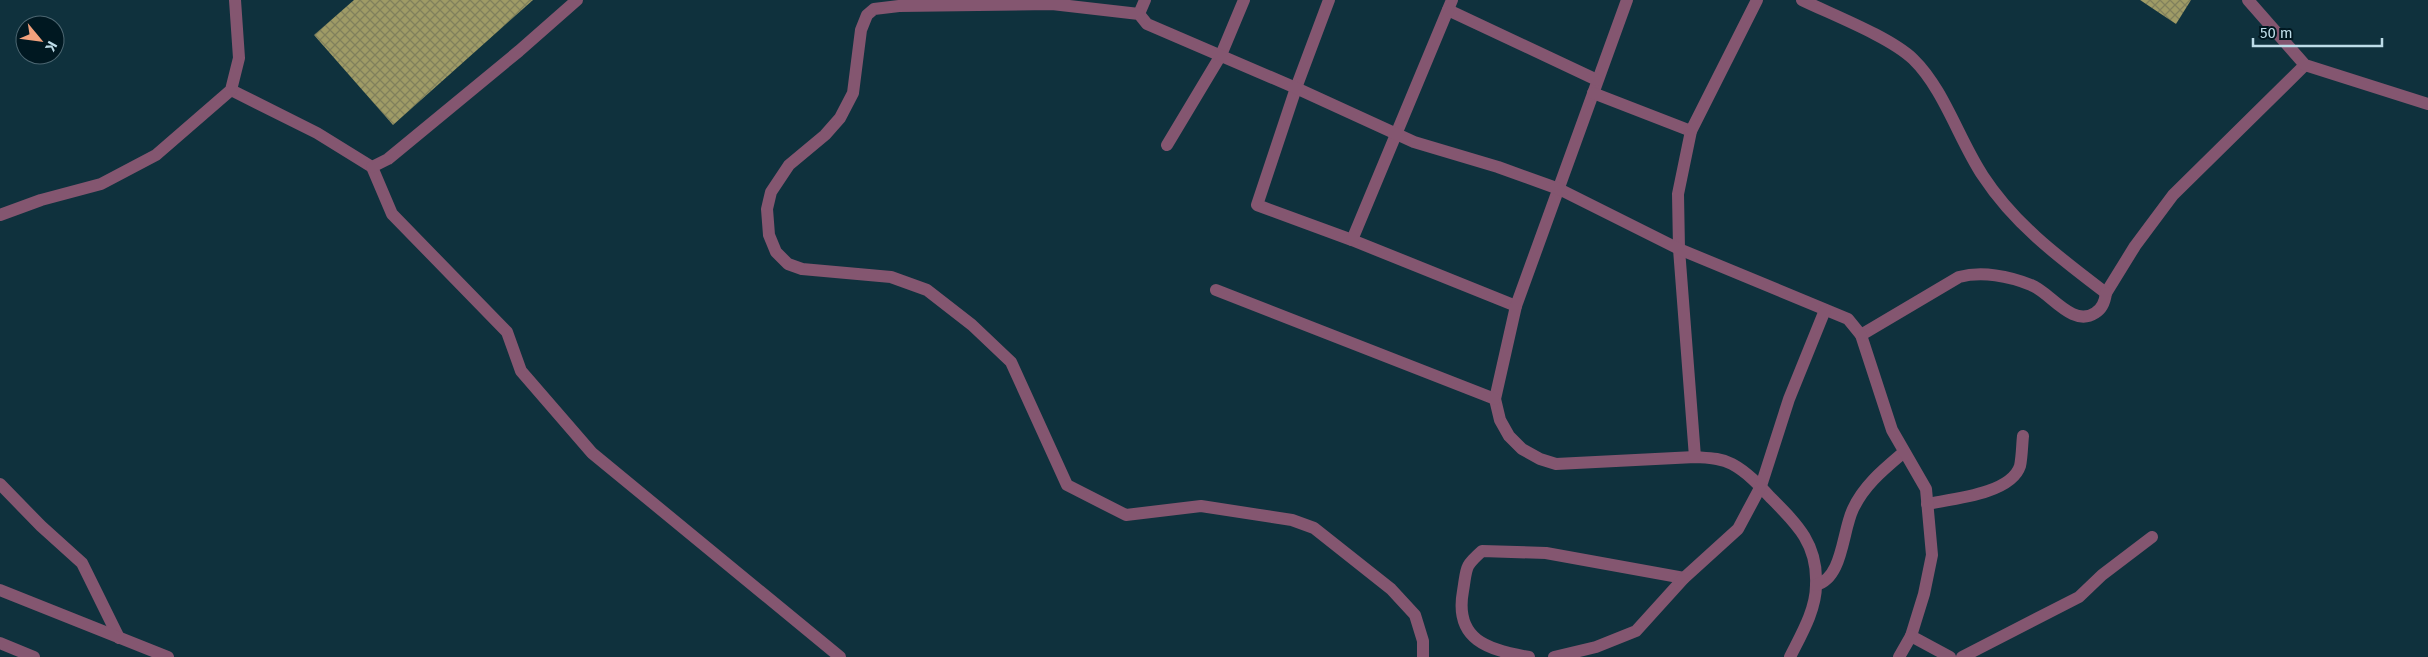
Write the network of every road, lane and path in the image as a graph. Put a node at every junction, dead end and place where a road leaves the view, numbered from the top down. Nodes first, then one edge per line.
1 (235, 0) edge
2 (577, 0) edge
3 (1146, 0) edge
4 (1244, 0) edge
5 (1329, 0) edge
6 (1627, 0) edge
7 (1757, 0) edge
8 (1802, 0) edge
9 (2248, 0) edge
10 (1450, 5) edge
11 (1139, 14) junction
12 (1221, 55) junction
13 (2305, 65) junction
14 (1598, 80) junction
15 (1296, 88) junction
16 (231, 90) junction
17 (1593, 92) junction
18 (2428, 104) edge
19 (1691, 131) junction
20 (1397, 134) junction
21 (1168, 145) dead end
22 (372, 167) junction
23 (1559, 190) junction
24 (0, 215) edge
25 (1352, 240) junction
26 (1679, 249) junction
27 (1216, 290) dead end
28 (2106, 293) junction
29 (1516, 306) junction
30 (1825, 310) junction
31 (1861, 335) junction
32 (1495, 399) junction
33 (2023, 436) dead end
34 (1904, 452) junction
35 (1695, 457) junction
36 (0, 484) edge
37 (1760, 486) junction
38 (1927, 504) junction
39 (2152, 537) dead end
40 (1684, 578) junction
41 (1816, 585) junction
42 (0, 590) edge
43 (1911, 636) junction
44 (119, 638) junction
45 (0, 643) edge
46 (33, 657) edge
47 (168, 657) edge
48 (840, 657) edge
49 (1423, 657) edge
50 (1529, 657) edge
51 (1554, 657) edge
52 (1790, 657) edge
53 (1899, 657) edge
54 (1950, 657) edge
55 (1962, 657) edge

1 - 16 street
2 - 22 street
3 - 11 street
4 - 12 street
5 - 15 street
6 - 14 street
7 - 19 street
8 - 28 street
9 - 13 street
10 - 14 street
10 - 20 street
11 - 12 street
11 - 49 street
12 - 15 street
12 - 21 street
13 - 18 street
13 - 28 street
14 - 17 street
15 - 20 street
15 - 25 street
16 - 22 street
16 - 24 street
17 - 19 street
17 - 23 street
19 - 26 street
20 - 23 street
20 - 25 street
22 - 48 street
23 - 26 street
23 - 29 street
25 - 29 street
26 - 30 street
26 - 35 street
27 - 32 street
28 - 31 street
29 - 32 street
30 - 31 street
30 - 37 street
31 - 34 street
32 - 35 street
33 - 38 street
34 - 38 street
34 - 41 street
35 - 37 street
36 - 44 street
37 - 40 street
37 - 41 street
38 - 43 street
39 - 55 street
40 - 50 street
40 - 51 street
41 - 52 street
42 - 44 street
43 - 53 street
43 - 54 street
44 - 47 street
45 - 46 street

